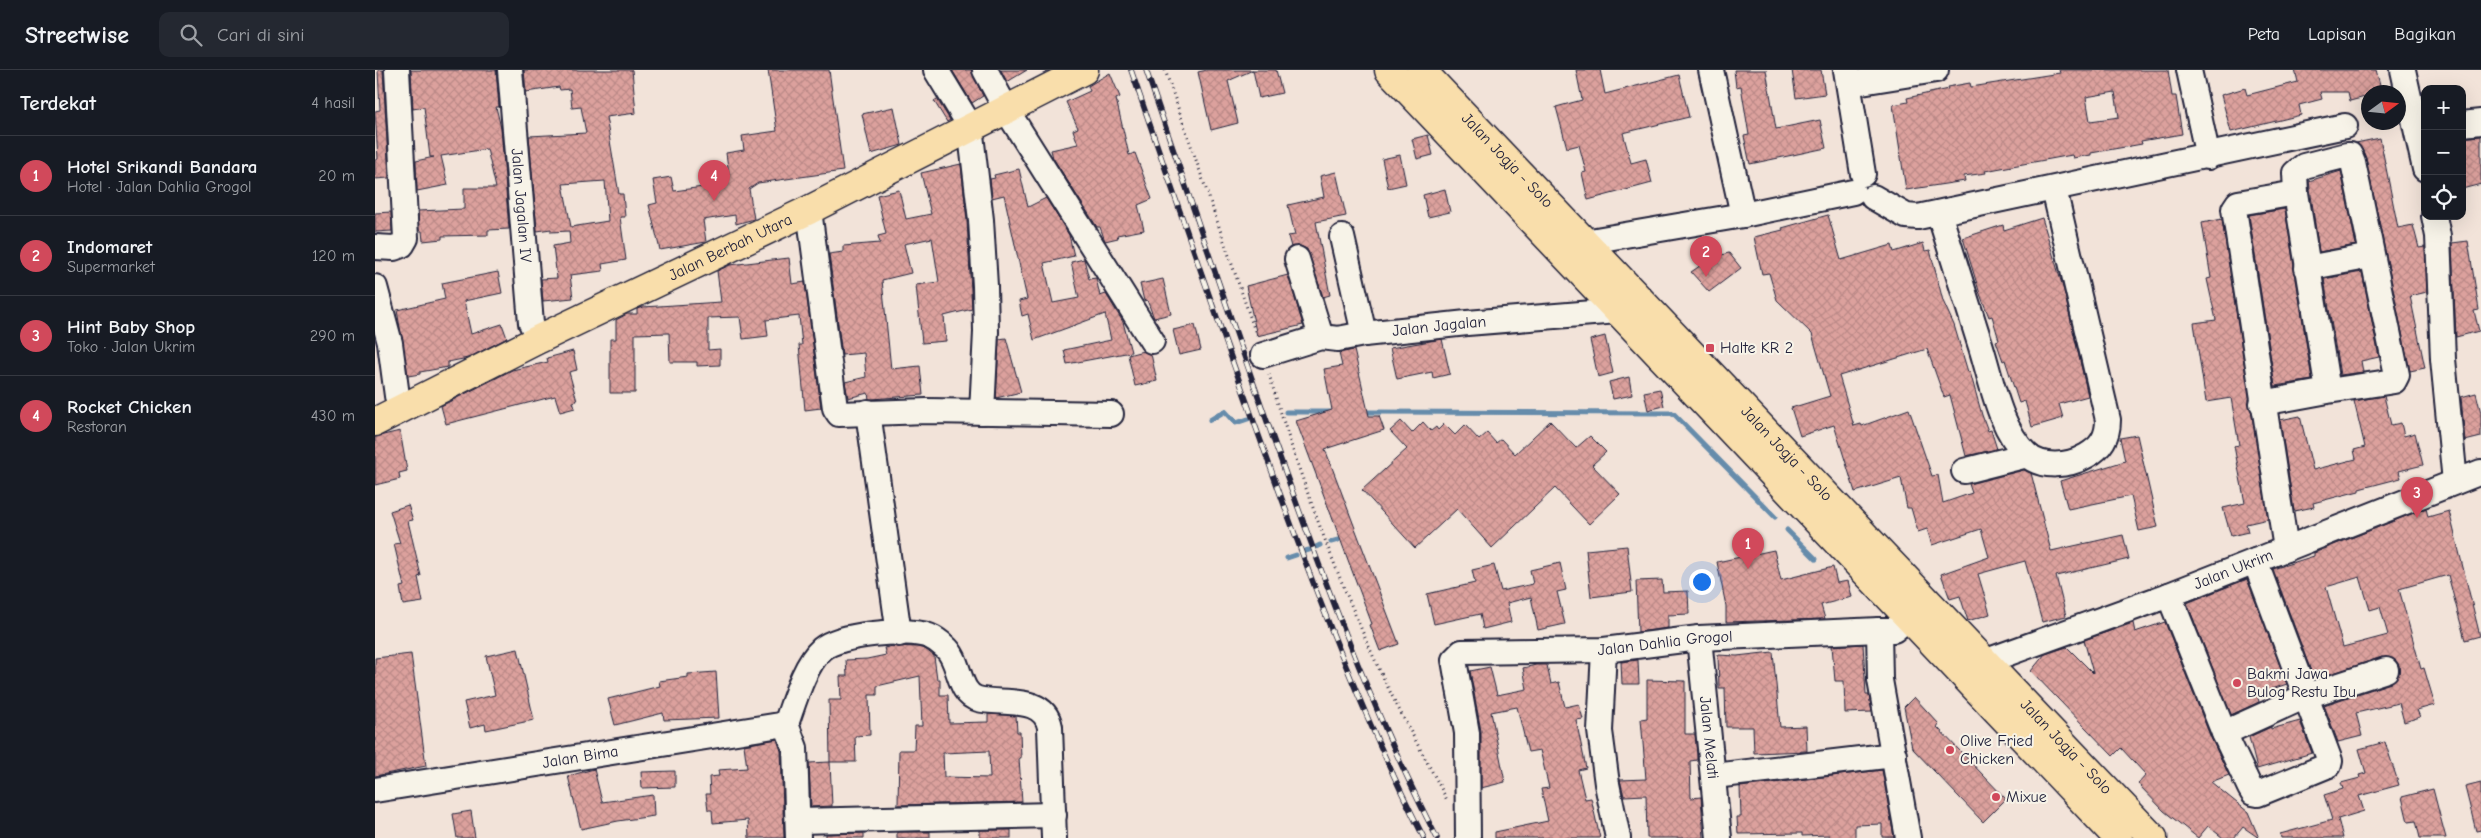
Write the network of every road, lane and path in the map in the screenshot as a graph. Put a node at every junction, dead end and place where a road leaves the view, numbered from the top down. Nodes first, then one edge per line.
1 (397, 70) edge
2 (510, 70) edge
3 (936, 70) edge
4 (985, 70) edge
5 (1084, 70) edge
6 (1165, 70) edge
7 (1389, 70) edge
8 (1421, 70) edge
9 (1711, 70) edge
10 (1936, 70) edge
11 (2189, 70) edge
12 (2403, 70) edge
13 (1848, 77) edge
14 (1006, 109) junction
15 (2481, 122) edge
16 (2466, 124) edge
17 (971, 126) junction
18 (2345, 126) dead end
19 (2421, 129) edge
20 (2208, 157) junction
21 (1863, 188) junction
22 (2054, 189) junction
23 (2296, 193) junction
24 (809, 210) junction
25 (1939, 213) junction
26 (1743, 214) junction
27 (2435, 220) edge
28 (1342, 238) dead end
29 (1584, 242) junction
30 (375, 247) edge
31 (2371, 256) junction
32 (1297, 258) dead end
33 (2307, 268) junction
34 (375, 287) edge
35 (1618, 311) junction
36 (1364, 334) junction
37 (1321, 337) junction
38 (539, 339) junction
39 (1152, 341) dead end
40 (1263, 355) junction
41 (2328, 390) junction
42 (2263, 403) junction
43 (401, 409) junction
44 (868, 412) junction
45 (982, 412) junction
46 (1111, 414) dead end
47 (376, 420) edge
48 (2027, 455) junction
49 (1964, 471) dead end
50 (2481, 472) edge
51 (2455, 482) junction
52 (1811, 498) junction
53 (2286, 549) junction
54 (2255, 562) junction
55 (2169, 595) junction
56 (1909, 617) junction
57 (1879, 630) junction
58 (899, 634) junction
59 (1699, 638) junction
60 (1604, 650) junction
61 (1984, 662) junction
62 (2386, 670) dead end
63 (2306, 696) junction
64 (786, 724) junction
65 (2224, 733) junction
66 (1894, 755) junction
67 (1714, 776) junction
68 (375, 790) edge
69 (1449, 804) dead end
70 (1054, 827) edge
71 (798, 830) edge
72 (1468, 838) edge
73 (1618, 838) edge
74 (1719, 838) edge
75 (1908, 838) edge
76 (2118, 838) edge
77 (2153, 838) edge

1 - 30 street
2 - 38 street, Jalan Jagalan IV
3 - 17 street
4 - 14 street
5 - 14 main road, Jalan Berbah Utara
6 - 40 path
7 - 35 main road, Jalan Jogja - Solo
8 - 29 main road, Jalan Jogja - Solo
9 - 26 street
10 - 13 street
11 - 20 street
12 - 19 street
13 - 21 street
14 - 17 main road, Jalan Berbah Utara
14 - 39 street
15 - 16 street
17 - 24 main road, Jalan Berbah Utara
17 - 45 street
18 - 20 street
20 - 22 street
21 - 25 street
21 - 26 street
22 - 25 street
22 - 48 street
23 - 31 street
23 - 33 street
23 - 42 street
24 - 38 main road, Jalan Berbah Utara
24 - 44 street
25 - 48 street
26 - 29 street
27 - 51 street
28 - 36 street
29 - 52 main road, Jalan Jogja - Solo
31 - 33 street
31 - 41 street
32 - 37 street
33 - 41 street
34 - 43 street
35 - 36 street, Jalan Jagalan
35 - 52 main road, Jalan Jogja - Solo
36 - 37 street, Jalan Jagalan
37 - 40 street, Jalan Jagalan
38 - 43 main road, Jalan Berbah Utara
40 - 69 path
41 - 42 street
42 - 53 street
43 - 47 main road, Jalan Berbah Utara
44 - 45 street
44 - 58 street
45 - 46 street
48 - 49 street
50 - 51 street, Jalan Ukrim
51 - 53 street, Jalan Ukrim
52 - 56 main road, Jalan Jogja - Solo
52 - 61 main road, Jalan Jogja - Solo
53 - 54 street, Jalan Ukrim
54 - 55 street, Jalan Ukrim
54 - 63 street
55 - 61 street, Jalan Ukrim
55 - 65 street
56 - 57 street, Jalan Dahlia Grogol
56 - 76 main road, Jalan Jogja - Solo
57 - 59 street, Jalan Dahlia Grogol
57 - 66 street
58 - 64 street
58 - 70 street
59 - 60 street, Jalan Dahlia Grogol
59 - 67 street, Jalan Melati
60 - 72 street, Jalan Dahlia Grogol
60 - 73 street
61 - 77 main road, Jalan Jogja - Solo
62 - 63 street
63 - 65 street
63 - 65 street
64 - 68 street, Jalan Bima
64 - 71 street
66 - 67 street
66 - 75 street
67 - 74 street, Jalan Melati
70 - 71 street

